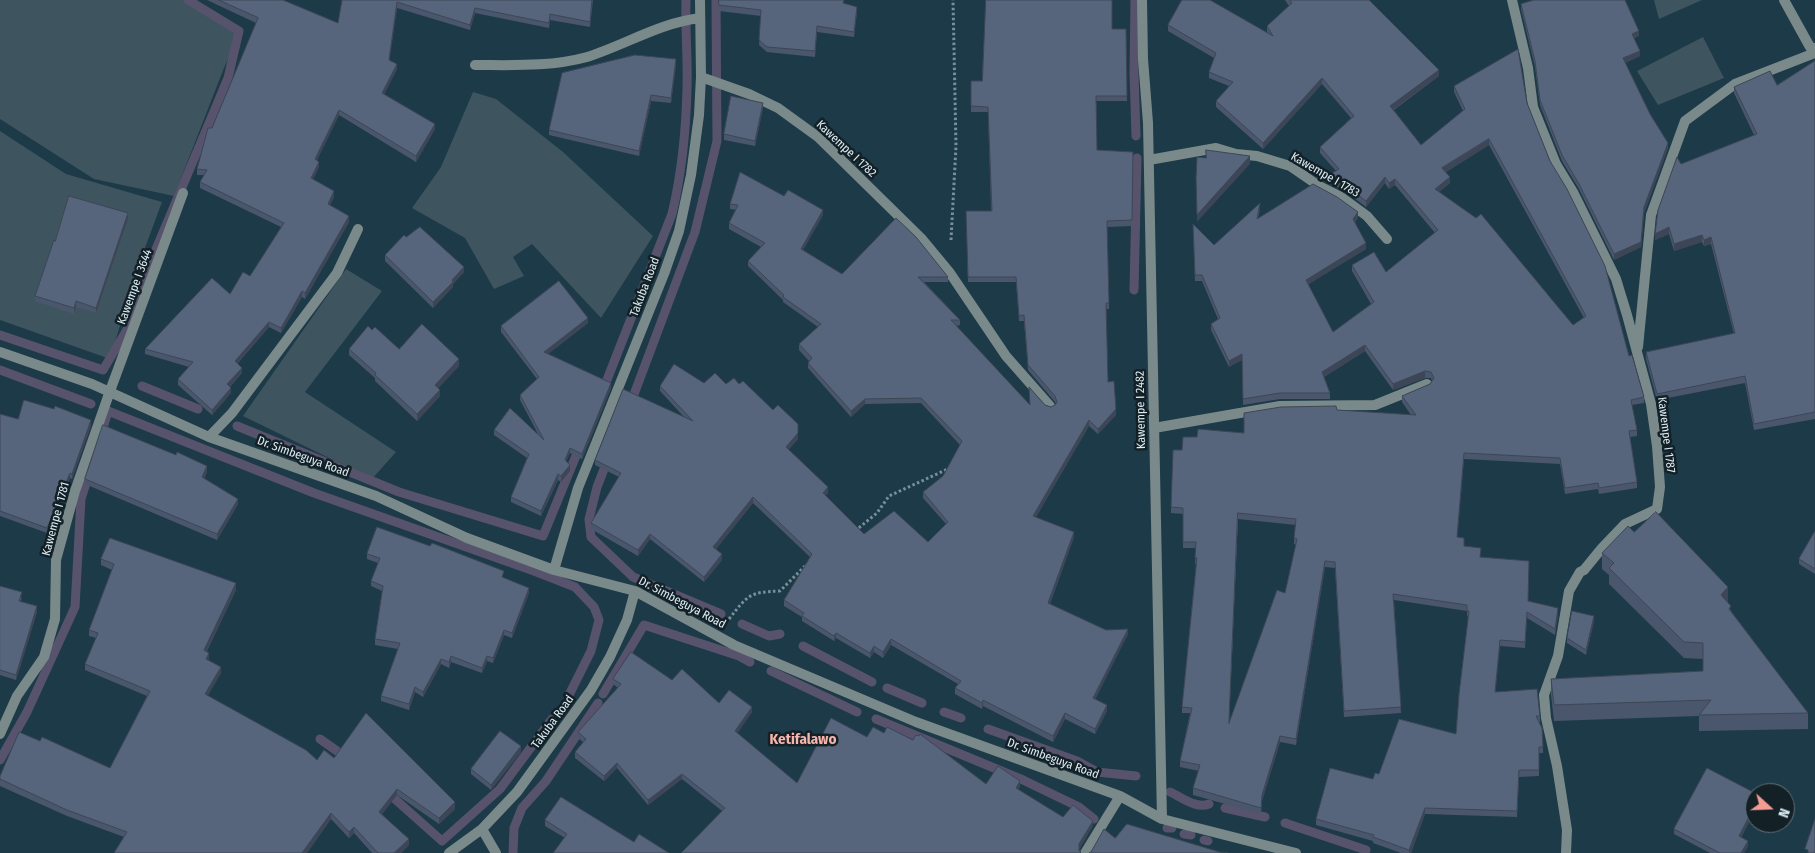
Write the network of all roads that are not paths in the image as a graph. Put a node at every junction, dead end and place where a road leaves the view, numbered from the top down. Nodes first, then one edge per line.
1 (700, 0) edge
2 (1142, 0) edge
3 (1512, 0) edge
4 (1784, 0) edge
5 (700, 18) junction
6 (1815, 48) edge
7 (1815, 53) edge
8 (475, 65) dead end
9 (701, 77) junction
10 (1149, 160) junction
11 (184, 192) dead end
12 (358, 229) dead end
13 (1387, 239) dead end
14 (0, 352) edge
15 (1638, 353) junction
16 (1427, 384) edge
17 (110, 391) junction
18 (1050, 406) edge
19 (1154, 428) junction
20 (209, 436) junction
21 (554, 570) junction
22 (635, 591) junction
23 (0, 734) edge
24 (1120, 796) junction
25 (1162, 819) junction
26 (482, 830) junction
27 (449, 853) edge
28 (496, 853) edge
29 (1086, 853) edge
30 (1296, 853) edge
31 (1566, 853) edge

1 - 5 street, Takuba Road
2 - 10 street, Kawempe I 2482
3 - 15 street, Kawempe I 1787
4 - 6 street
5 - 8 street
5 - 9 street, Takuba Road
7 - 15 street
9 - 18 street, Kawempe I 1782
9 - 21 street, Takuba Road
10 - 13 street, Kawempe I 1783
10 - 19 street, Kawempe I 2482
11 - 17 street, Kawempe I 3644
12 - 20 street
14 - 17 street, Dr. Simbeguya Road
15 - 31 street, Kawempe I 1787
16 - 19 street
17 - 20 street, Dr. Simbeguya Road
17 - 23 street, Kawempe I 1781
19 - 25 street, Kawempe I 2482
20 - 21 street, Dr. Simbeguya Road
21 - 22 street, Dr. Simbeguya Road
22 - 24 street, Dr. Simbeguya Road
22 - 26 street, Takuba Road
24 - 25 street, Dr. Simbeguya Road
24 - 29 street
25 - 30 street, Dr. Simbeguya Road
26 - 27 street, Takuba Road
26 - 28 street

